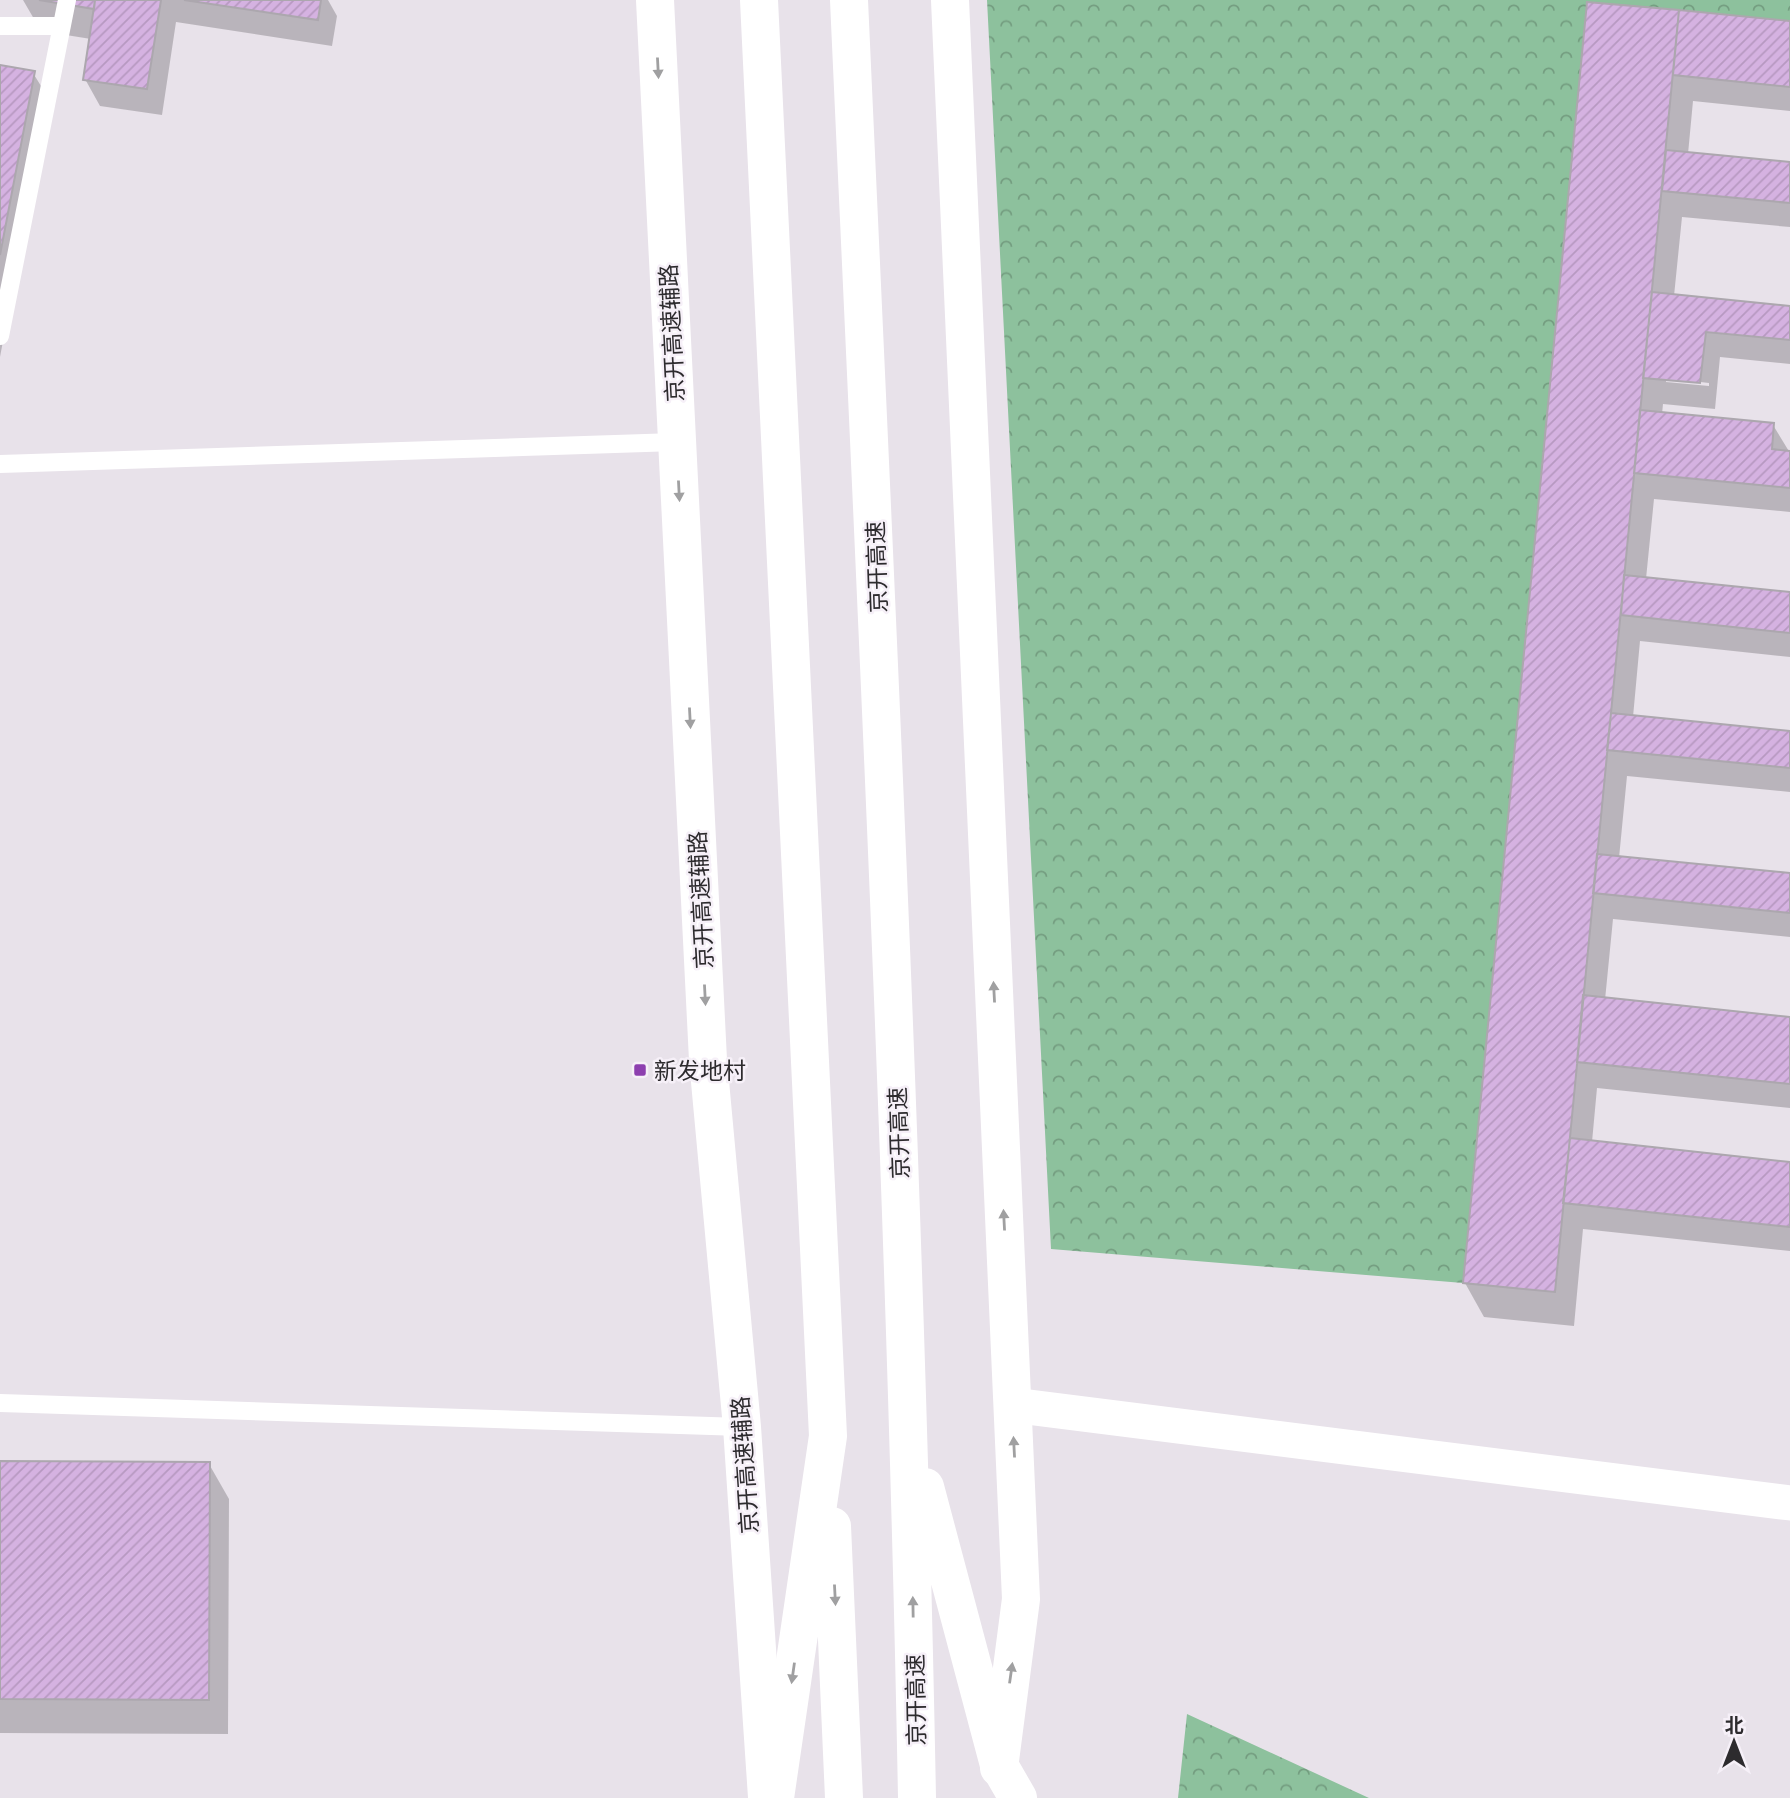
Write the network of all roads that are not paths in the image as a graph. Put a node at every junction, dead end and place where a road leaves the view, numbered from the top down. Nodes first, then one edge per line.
1 (67, 0) edge
2 (655, 0) edge
3 (758, 0) edge
4 (849, 0) edge
5 (857, 0) edge
6 (950, 0) edge
7 (0, 26) edge
8 (62, 26) junction
9 (0, 336) edge
10 (676, 442) junction
11 (0, 464) edge
12 (872, 469) junction
13 (0, 1403) edge
14 (1012, 1405) junction
15 (742, 1427) junction
16 (910, 1428) junction
17 (827, 1429) junction
18 (1790, 1503) edge
19 (998, 1782) edge
20 (767, 1798) edge
21 (775, 1798) edge
22 (844, 1798) edge
23 (917, 1798) edge
24 (1018, 1798) edge

1 - 8 lane
2 -> 10 main road, 京开高速辅路
3 - 17 main road
3 - 17 main road
4 - 12 main road
5 - 12 main road
14 -> 6 main road
7 - 8 lane
8 - 9 lane
10 - 11 lane
10 -> 15 main road, 京开高速辅路
12 - 16 main road, 京开高速
13 - 15 lane
14 - 18 street
19 -> 14 main road
15 - 20 main road, 京开高速辅路
16 - 19 main road
23 -> 16 main road, 京开高速
17 -> 21 main road
17 -> 22 main road
19 - 24 main road

